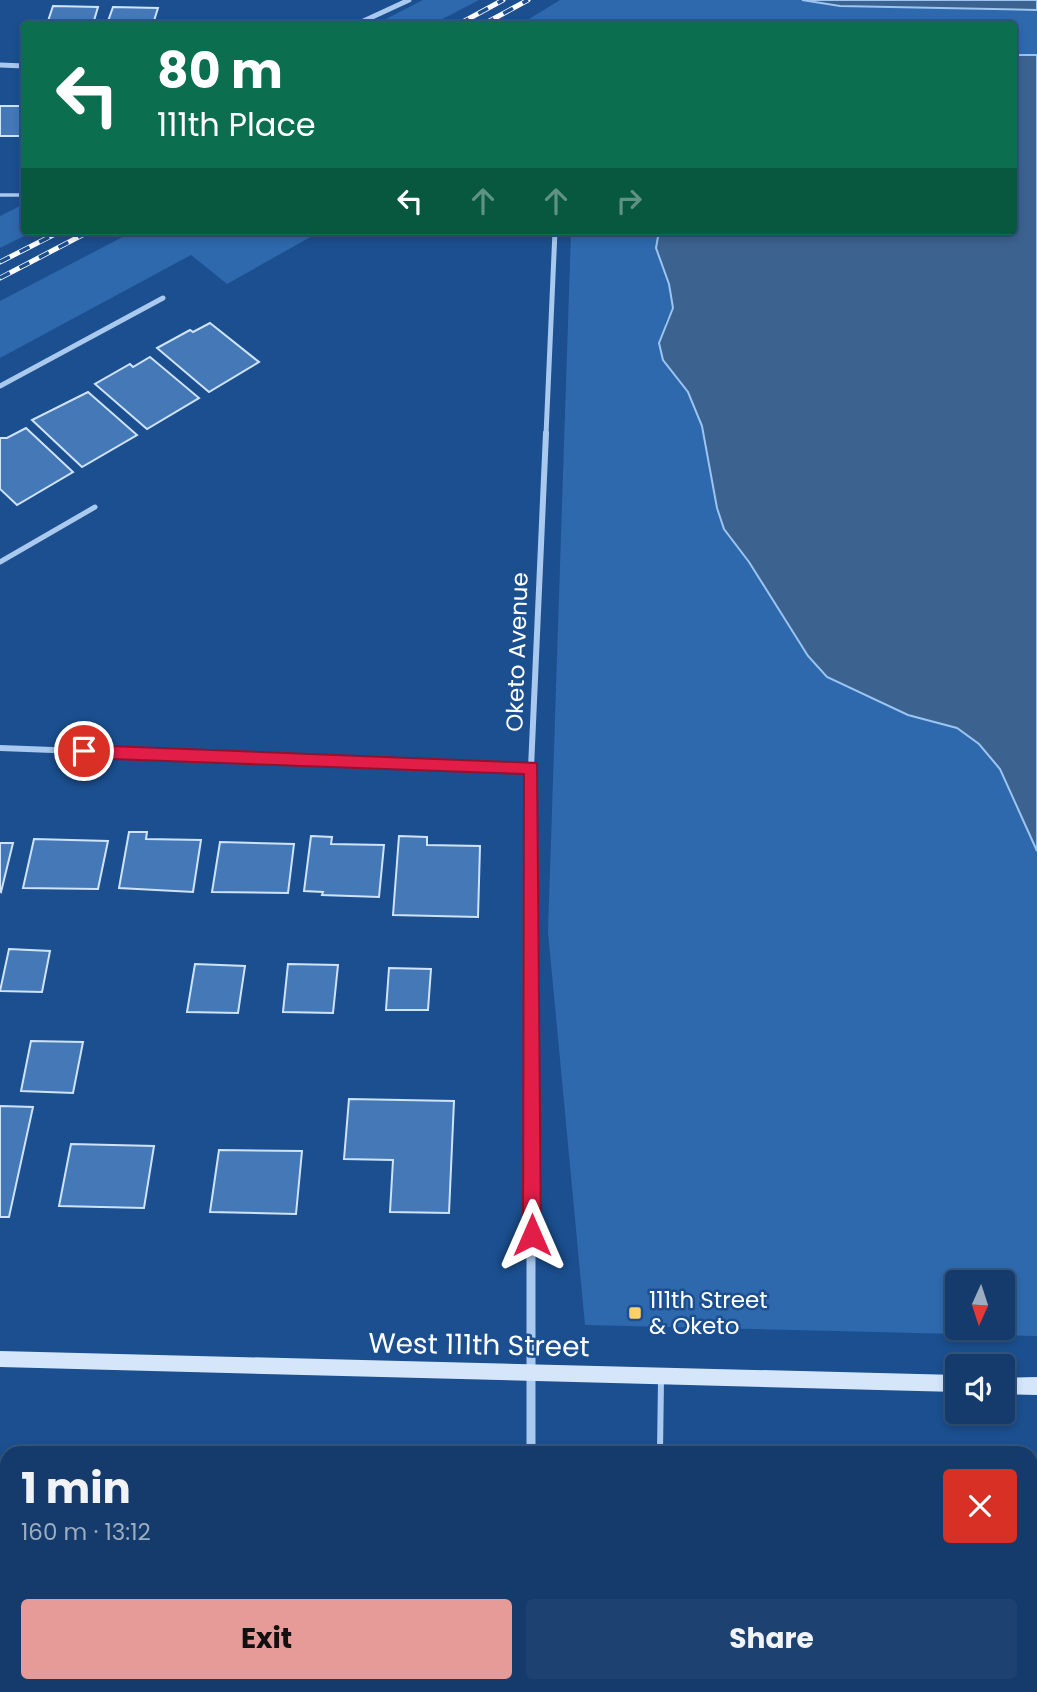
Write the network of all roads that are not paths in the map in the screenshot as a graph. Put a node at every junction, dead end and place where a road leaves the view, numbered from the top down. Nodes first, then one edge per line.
1 (409, 0) edge
2 (364, 21) edge
3 (0, 65) edge
4 (21, 66) edge
5 (0, 195) edge
6 (21, 195) edge
7 (555, 235) edge
8 (163, 298) dead end
9 (0, 386) edge
10 (95, 507) dead end
11 (0, 562) edge
12 (0, 748) edge
13 (531, 768) junction
14 (0, 1359) edge
15 (532, 1373) junction
16 (661, 1377) junction
17 (945, 1384) edge
18 (1015, 1386) edge
19 (1037, 1387) edge
20 (531, 1446) edge
21 (660, 1446) edge

1 - 2 street
3 - 4 street
5 - 6 lane
7 - 13 street, Oketo Avenue
8 - 9 street
10 - 11 lane
12 - 13 street
13 - 15 street, Oketo Avenue
14 - 15 main road, West 111th Street
15 - 16 main road, West 111th Street
15 - 20 street, Oketo Avenue
16 - 17 main road, West 111th Street
16 - 21 lane
18 - 19 main road

